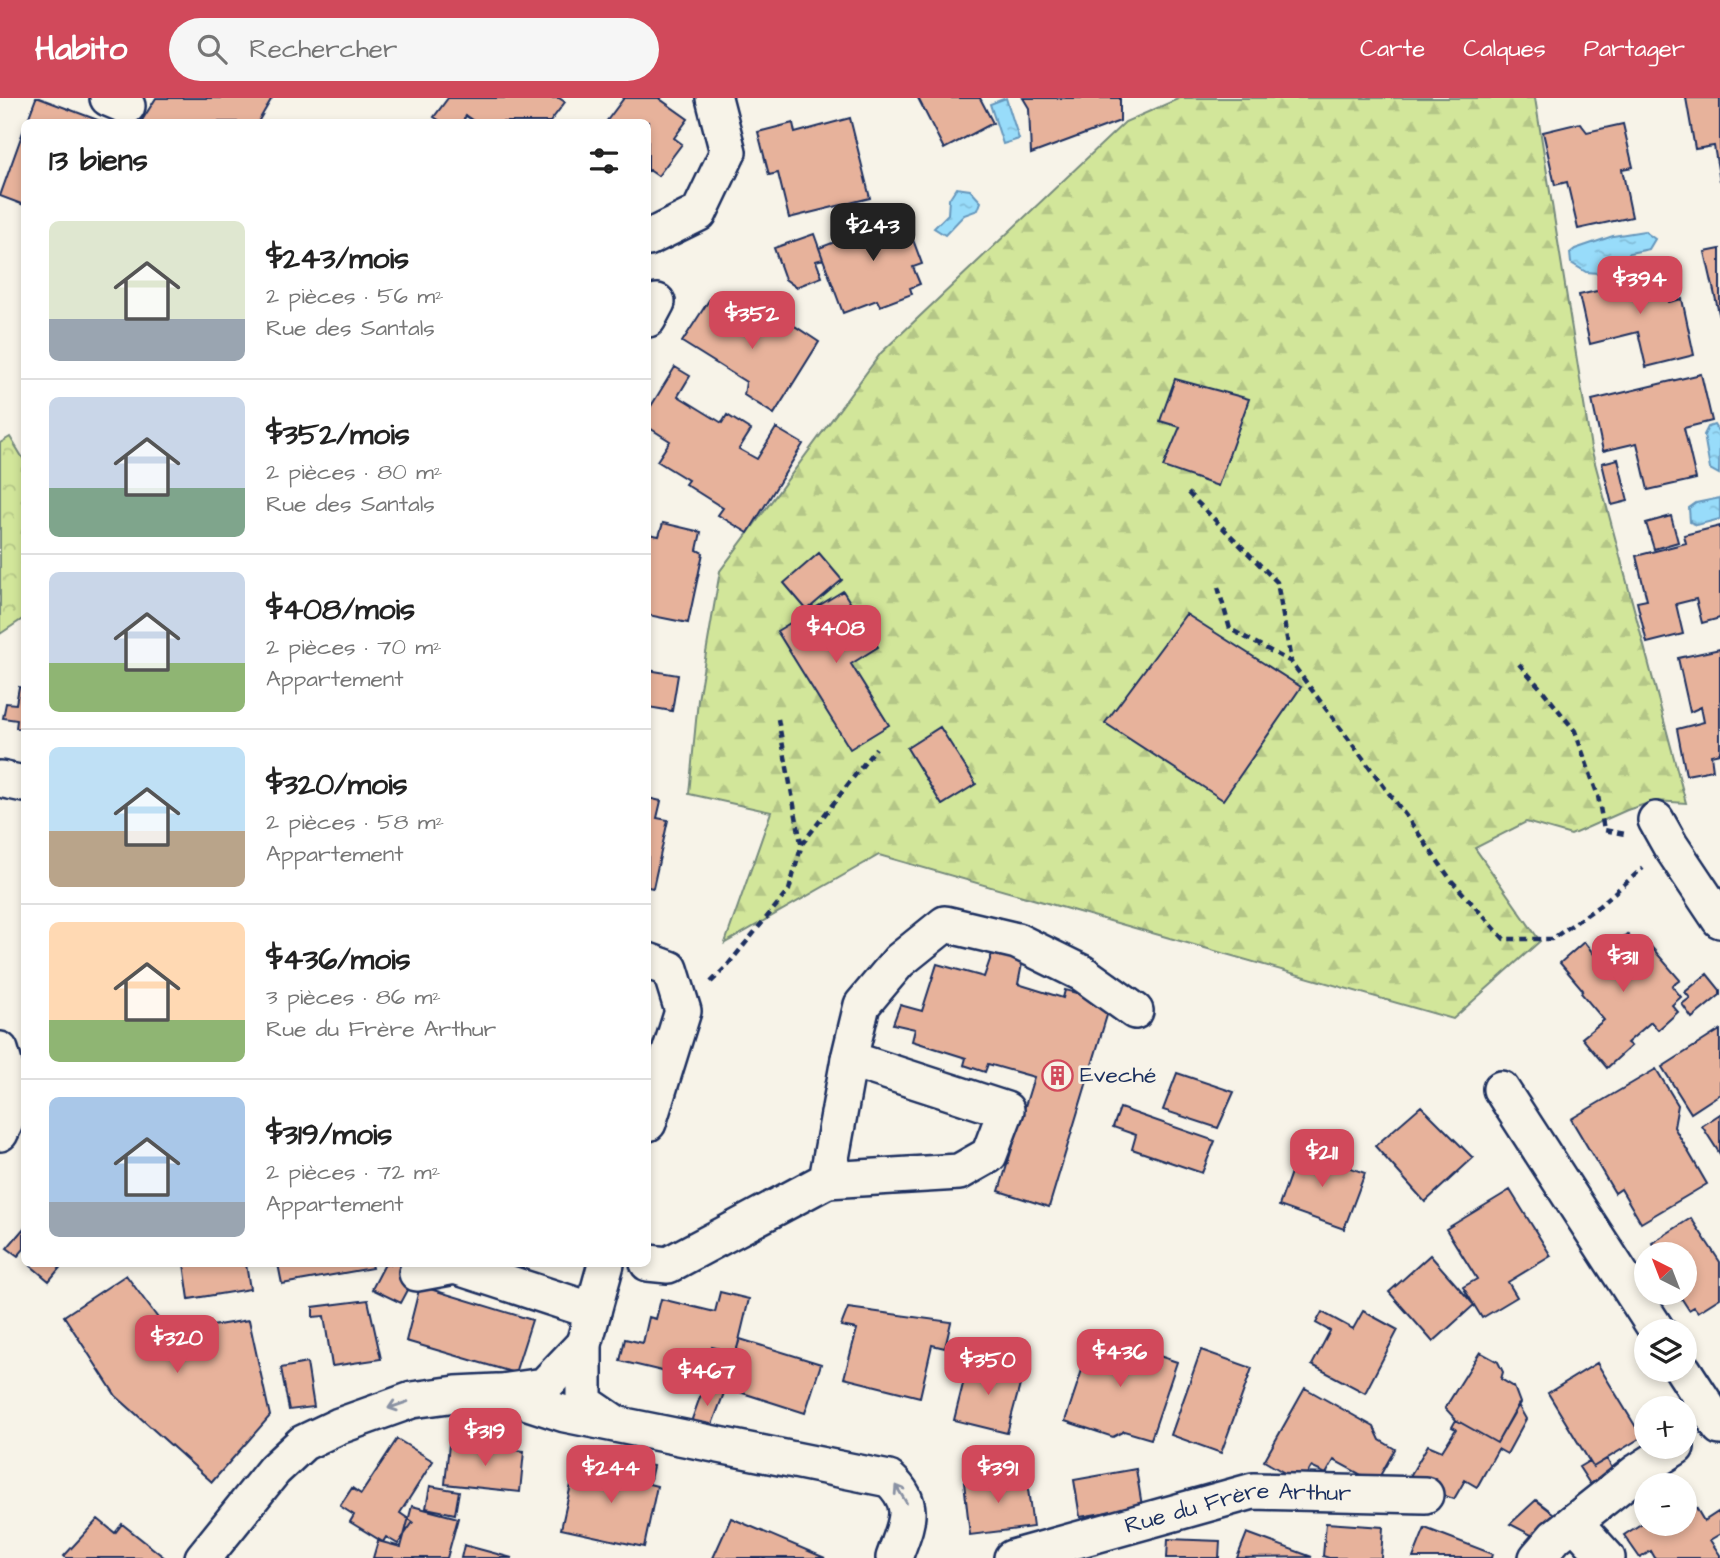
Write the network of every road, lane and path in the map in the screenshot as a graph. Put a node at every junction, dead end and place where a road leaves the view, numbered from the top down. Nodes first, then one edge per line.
1 (714, 98) edge
2 (651, 237) edge
3 (1188, 494) dead end
4 (1218, 587) dead end
5 (1291, 662) junction
6 (1519, 664) dead end
7 (778, 719) dead end
8 (876, 748) dead end
9 (0, 779) edge
10 (21, 783) edge
11 (1663, 833) junction
12 (802, 844) junction
13 (1720, 920) edge
14 (651, 962) edge
15 (683, 1011) junction
16 (1135, 1011) dead end
17 (0, 1050) edge
18 (849, 1059) junction
19 (1501, 1089) dead end
20 (651, 1113) edge
21 (0, 1133) edge
22 (827, 1180) junction
23 (651, 1264) edge
24 (450, 1267) edge
25 (457, 1267) edge
26 (605, 1267) edge
27 (417, 1273) dead end
28 (1650, 1319) edge
29 (589, 1327) junction
30 (1691, 1382) edge
31 (497, 1392) junction
32 (1718, 1424) edge
33 (619, 1426) junction
34 (1697, 1435) edge
35 (1657, 1459) edge
36 (1425, 1495) dead end
37 (1574, 1522) junction
38 (203, 1558) edge
39 (894, 1558) edge
40 (1012, 1558) edge
41 (1537, 1558) edge
42 (1607, 1558) edge

1 - 2 street
3 - 5 path
4 - 5 path
5 - 11 path
6 - 11 path
7 - 12 path
8 - 12 path
9 - 10 street
11 - 13 street
12 - 15 path
14 - 15 street
15 - 20 street
16 - 18 street
17 - 21 street
18 - 22 street
18 - 22 street
19 - 28 street
22 - 23 street
24 - 27 street
25 - 29 street
26 - 29 street
29 - 31 street
29 - 33 street
30 - 32 street
31 - 33 street
31 -> 38 street
32 - 34 street
39 -> 33 street
35 - 37 street
36 - 40 street, Rue du Frère Arthur
37 - 41 street
37 - 42 street

